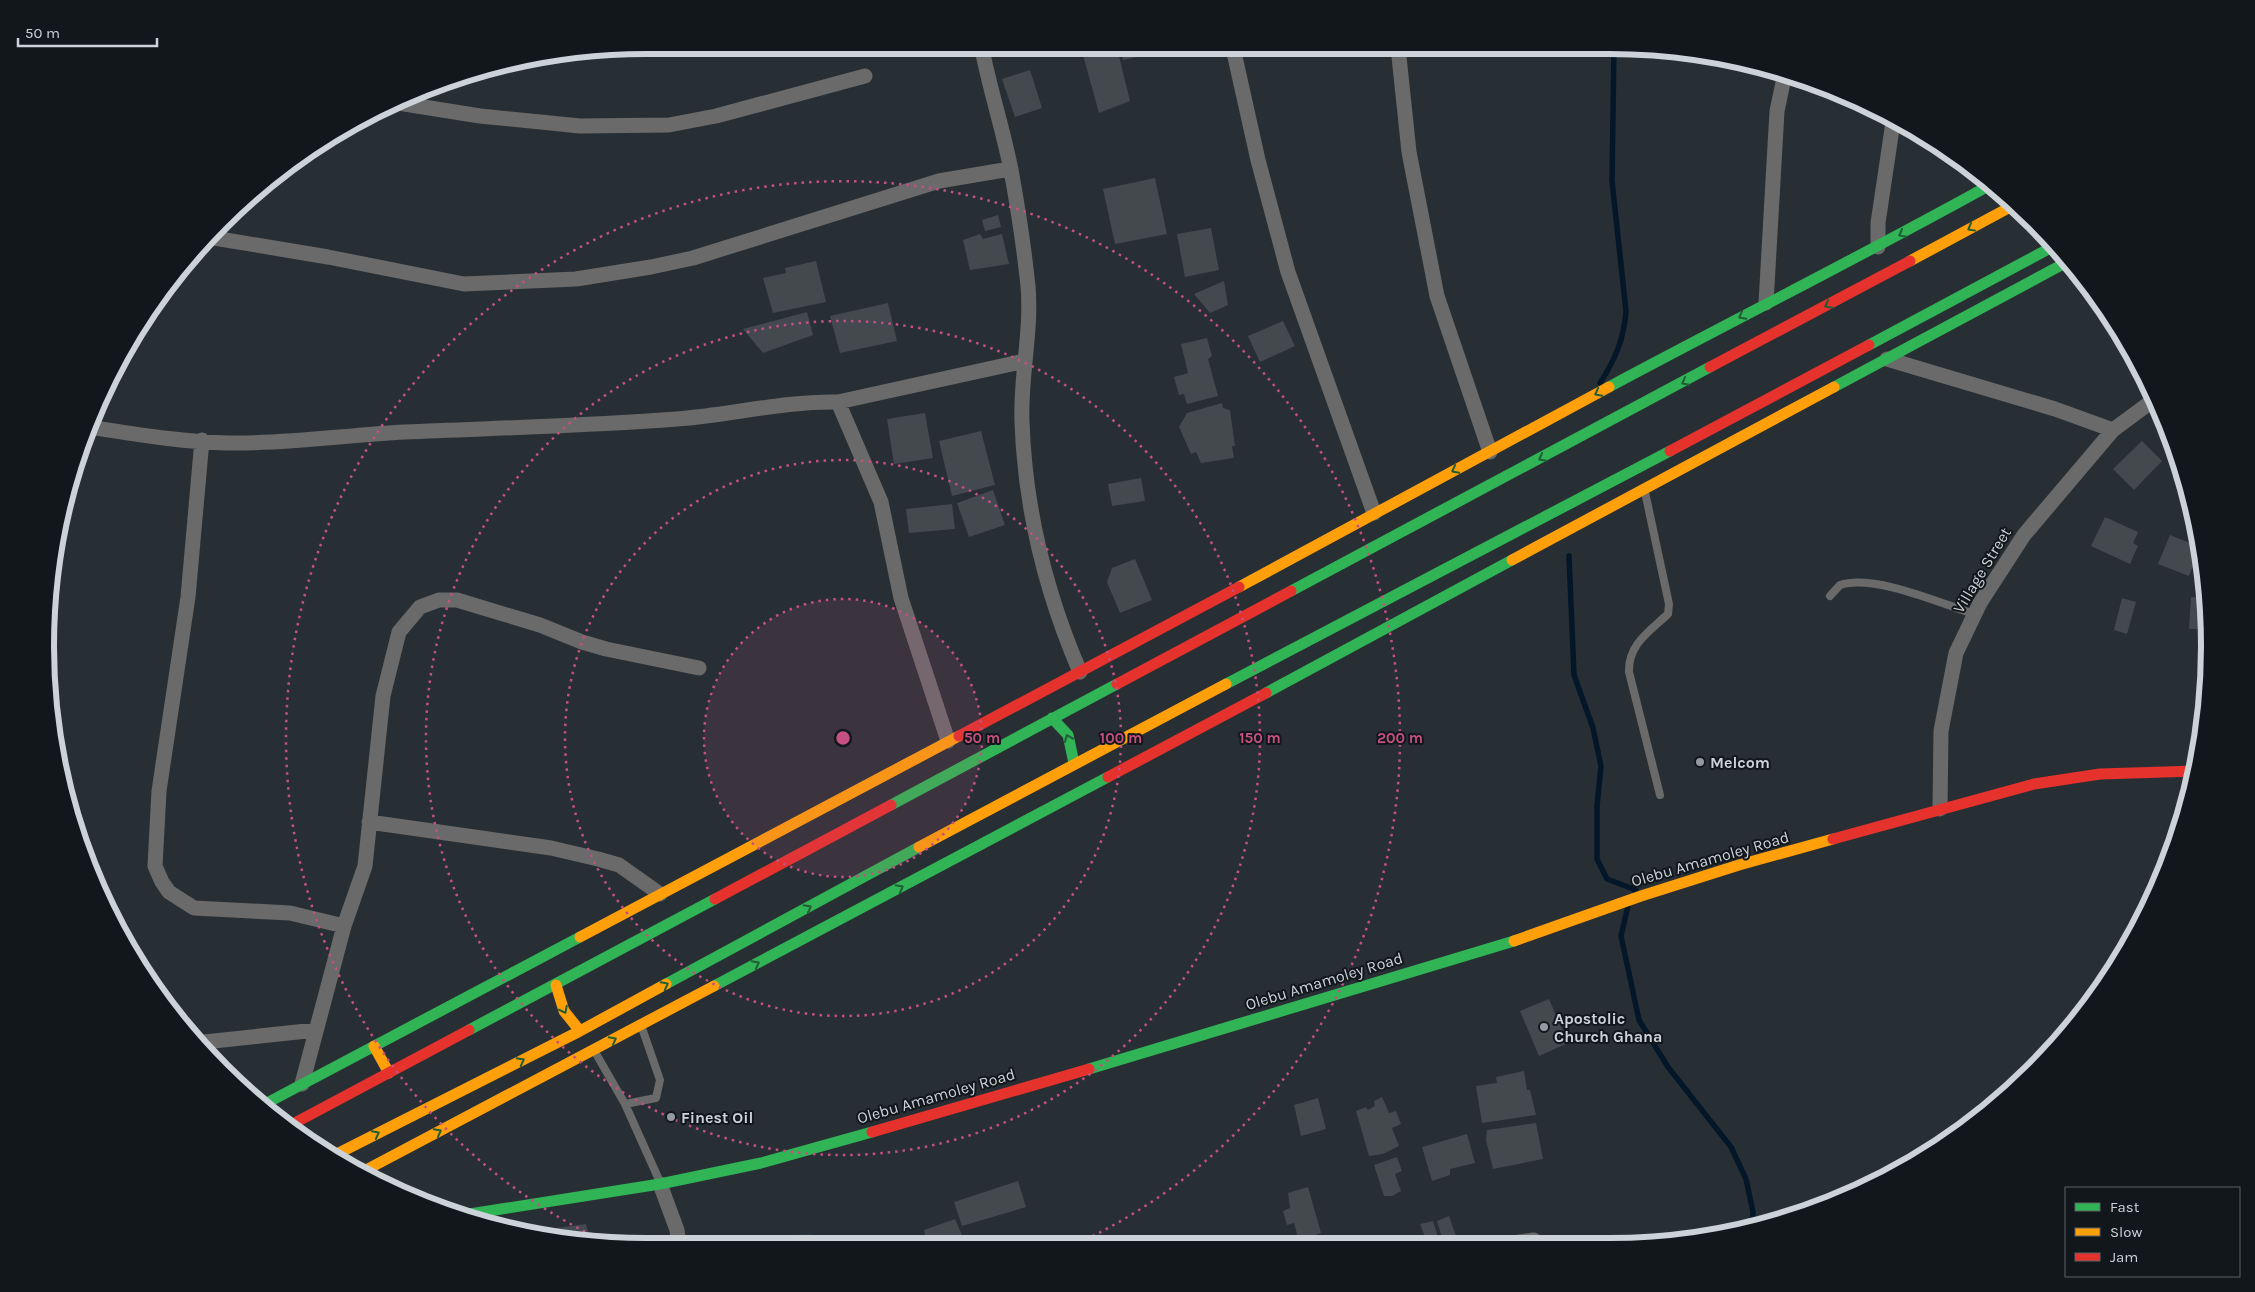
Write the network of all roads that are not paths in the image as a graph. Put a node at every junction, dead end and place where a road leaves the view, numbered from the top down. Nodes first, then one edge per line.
1 (983, 54) edge
2 (1233, 54) edge
3 (1399, 54) edge
4 (865, 76) dead end
5 (1783, 80) edge
6 (407, 104) edge
7 (1892, 126) edge
8 (1010, 169) junction
9 (1984, 188) edge
10 (2007, 208) edge
11 (217, 238) edge
12 (1878, 247) junction
13 (2048, 249) edge
14 (2062, 265) edge
15 (1766, 303) junction
16 (1887, 358) junction
17 (1025, 361) junction
18 (838, 402) junction
19 (2149, 403) edge
20 (96, 428) edge
21 (2113, 430) junction
22 (202, 440) junction
23 (1490, 452) junction
24 (1645, 490) junction
25 (1374, 513) junction
26 (1830, 596) dead end
27 (1974, 614) junction
28 (699, 668) dead end
29 (1080, 672) junction
30 (1052, 718) junction
31 (948, 742) junction
32 (1074, 764) junction
33 (2188, 771) edge
34 (1660, 795) dead end
35 (1940, 809) junction
36 (369, 822) junction
37 (660, 894) junction
38 (344, 926) junction
39 (556, 985) junction
40 (641, 1025) junction
41 (316, 1030) junction
42 (580, 1031) junction
43 (206, 1042) edge
44 (374, 1046) junction
45 (594, 1050) junction
46 (389, 1073) junction
47 (302, 1084) junction
48 (269, 1102) edge
49 (625, 1104) junction
50 (295, 1123) edge
51 (340, 1153) edge
52 (368, 1169) edge
53 (660, 1184) junction
54 (476, 1213) edge
55 (678, 1238) edge

1 - 8 street
2 - 25 street
3 - 23 street
4 - 6 street
5 - 15 street
7 - 12 street
8 - 11 street
8 - 17 street
9 -> 12 street
10 -> 30 street
12 - 15 street
13 - 32 street
14 - 16 street
15 -> 23 street
16 - 21 street
16 - 24 street
17 - 18 street
17 - 29 street
18 - 22 street
18 - 31 street
19 - 21 street, Village Street
20 - 22 street
21 - 27 street, Village Street
22 - 38 street
23 -> 25 street
24 - 34 lane
40 -> 24 street
25 - 29 street
26 - 27 lane
27 - 35 street, Village Street
28 - 36 street
29 - 31 street
32 -> 30 street
30 - 39 street
31 - 37 street
42 -> 32 street
33 - 35 street, Olebu Amamoley Road
35 - 53 street, Olebu Amamoley Road
36 - 37 street
36 - 38 street
37 - 44 street
38 - 41 street
39 -> 42 street
39 - 46 street
45 -> 40 street
40 - 49 lane
41 - 43 street
41 - 47 street
51 -> 42 street
44 - 46 street
44 - 47 street
45 - 49 lane
52 -> 45 street
46 - 50 street
47 - 48 street
49 - 53 lane
53 - 54 street, Olebu Amamoley Road
53 - 55 street

